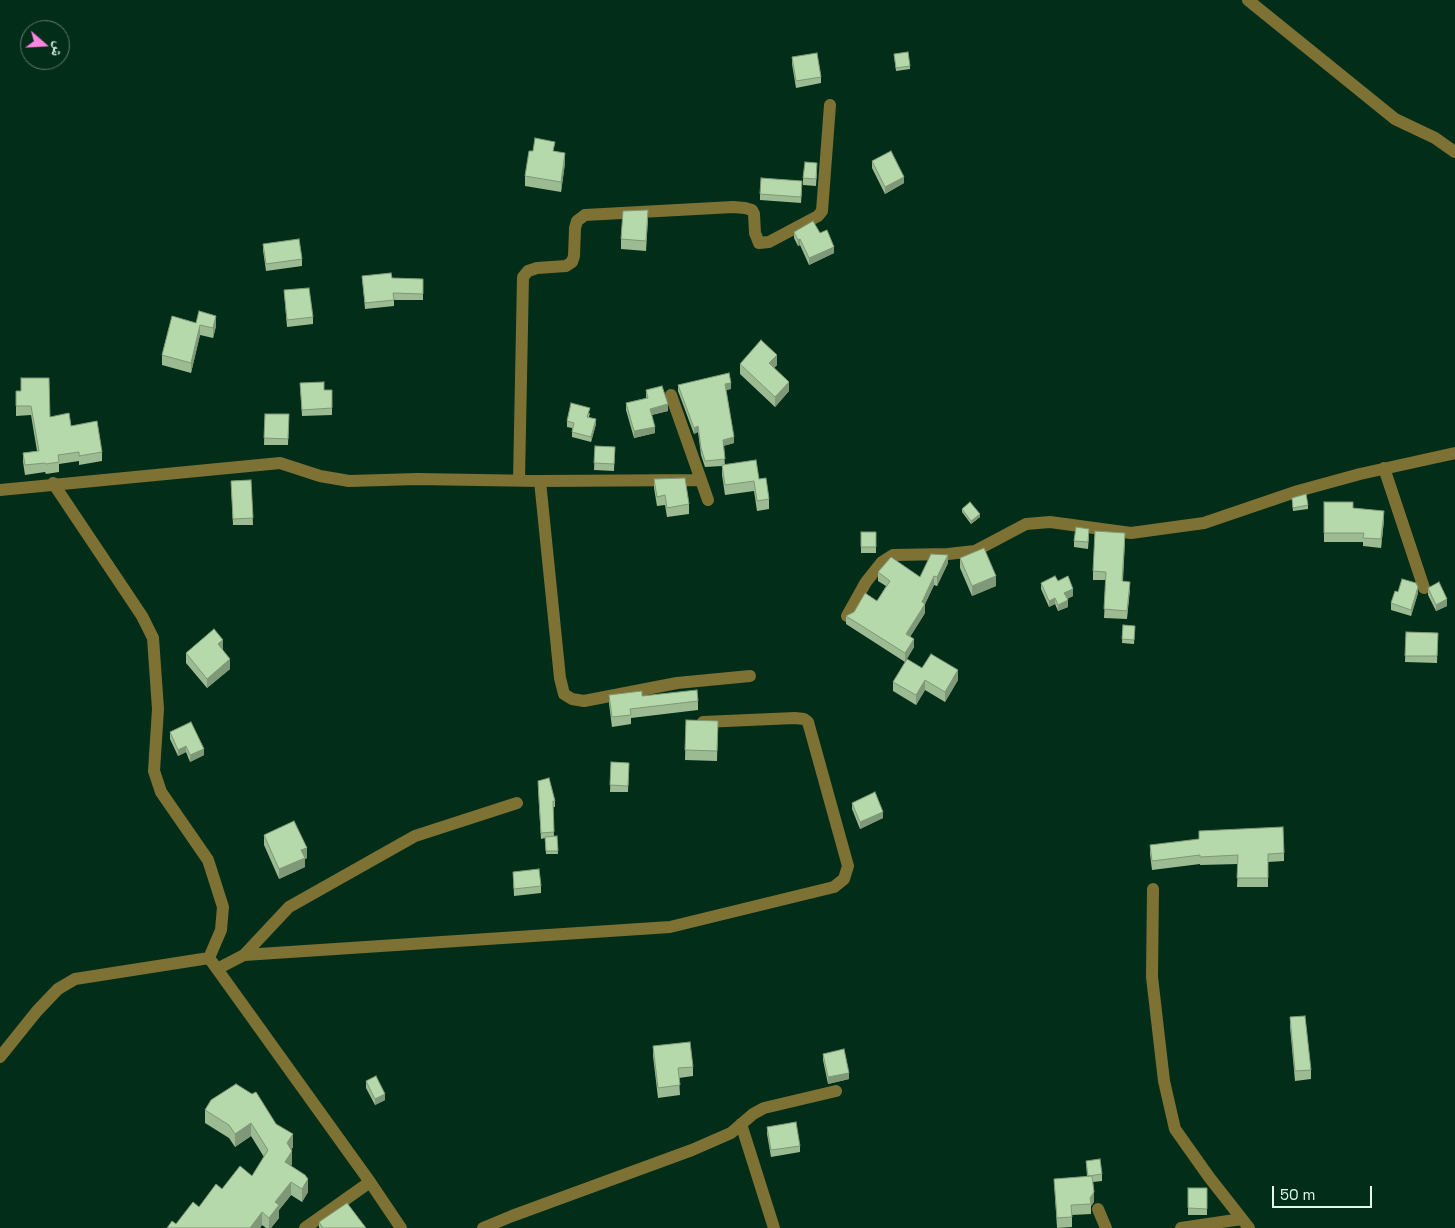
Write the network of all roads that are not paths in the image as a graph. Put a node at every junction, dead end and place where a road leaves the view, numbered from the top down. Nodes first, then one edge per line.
1 (1248, 0) edge
2 (830, 105) dead end
3 (1455, 152) edge
4 (672, 395) dead end
5 (1455, 453) edge
6 (1384, 468) junction
7 (519, 480) junction
8 (701, 480) junction
9 (540, 481) junction
10 (53, 483) junction
11 (0, 490) edge
12 (708, 500) dead end
13 (1424, 588) dead end
14 (847, 616) edge
15 (750, 676) dead end
16 (695, 722) edge
17 (516, 803) dead end
18 (1153, 889) dead end
19 (244, 954) junction
20 (209, 958) junction
21 (217, 969) junction
22 (0, 1057) edge
23 (836, 1092) dead end
24 (741, 1124) junction
25 (370, 1182) junction
26 (1098, 1209) dead end
27 (1246, 1224) edge
28 (305, 1228) edge
29 (401, 1228) edge
30 (483, 1228) edge
31 (774, 1228) edge
32 (1106, 1228) edge
33 (1181, 1228) edge

1 - 3 street
2 - 7 street
4 - 8 street
5 - 6 street
6 - 13 street
6 - 14 street
7 - 9 street
7 - 10 street
8 - 9 street
8 - 12 street
9 - 15 street
10 - 11 street
10 - 20 street
16 - 19 street
17 - 19 street
18 - 27 street
19 - 21 street
20 - 21 street
20 - 22 street
21 - 25 street
23 - 24 street
24 - 30 street
24 - 31 street
25 - 28 street
25 - 29 street
26 - 32 street
27 - 33 street

